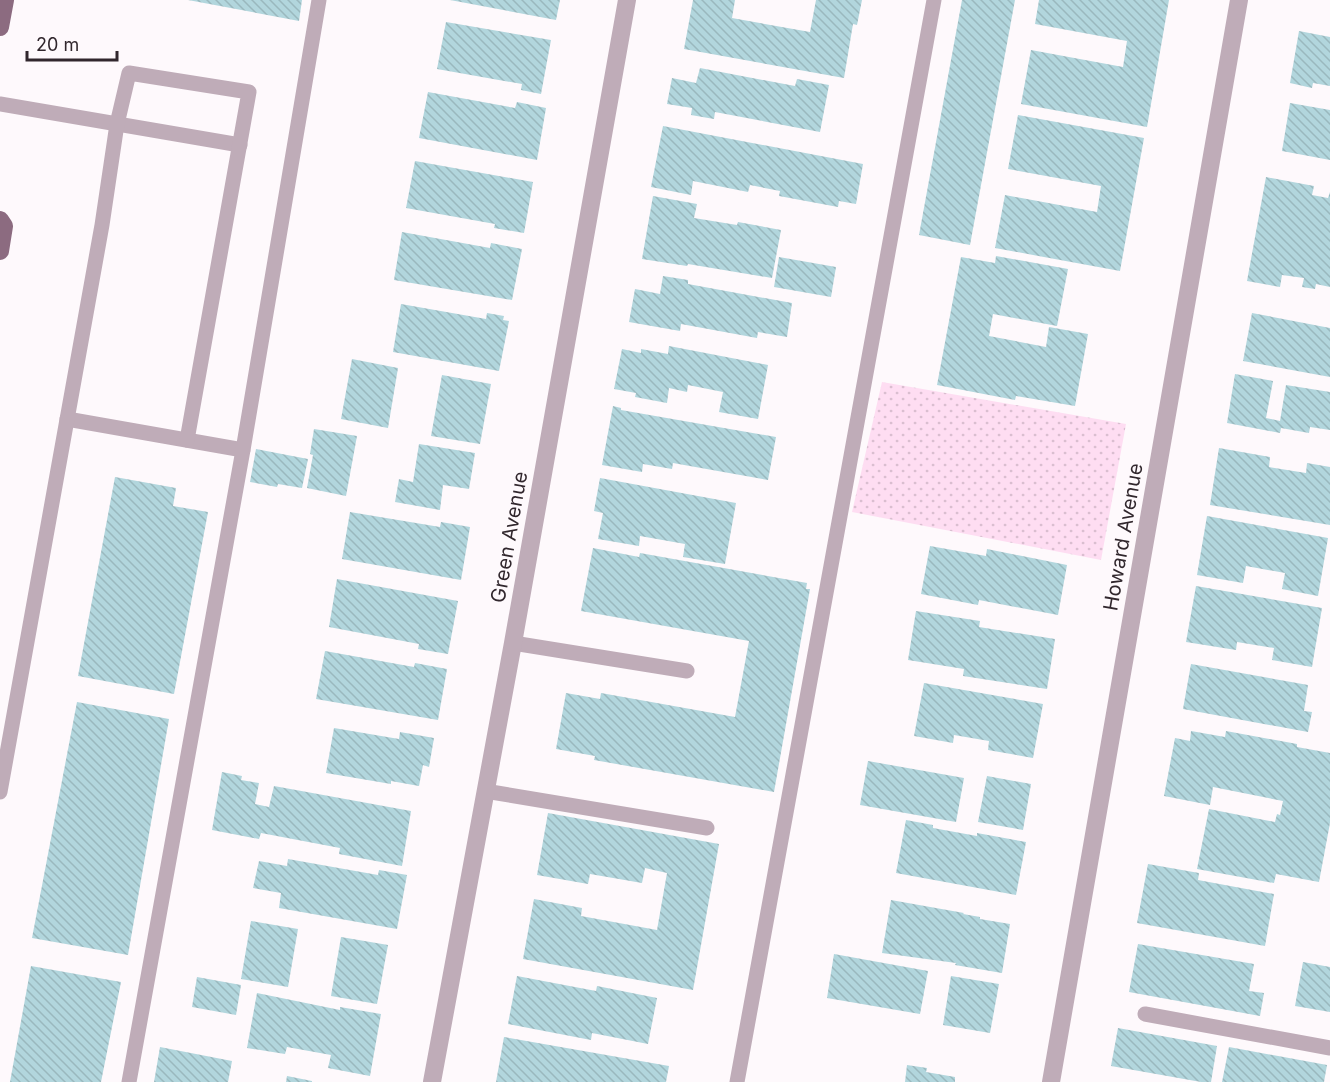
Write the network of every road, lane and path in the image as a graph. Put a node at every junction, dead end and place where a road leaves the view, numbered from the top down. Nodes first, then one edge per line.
1 (5, 0) edge
2 (320, 0) edge
3 (627, 0) edge
4 (934, 0) edge
5 (1239, 0) edge
6 (0, 27) edge
7 (0, 104) edge
8 (117, 124) junction
9 (240, 145) junction
10 (0, 220) edge
11 (0, 251) edge
12 (67, 419) junction
13 (187, 440) junction
14 (243, 450) junction
15 (513, 643) junction
16 (687, 671) dead end
17 (486, 791) junction
18 (0, 792) edge
19 (707, 828) dead end
20 (1145, 1014) dead end
21 (1330, 1048) edge
22 (129, 1082) edge
23 (432, 1082) edge
24 (737, 1082) edge
25 (1051, 1082) edge

1 - 6 main road
2 - 14 lane
3 - 15 street, Green Avenue
4 - 24 lane
5 - 25 street, Howard Avenue
7 - 8 lane
8 - 9 lane
8 - 9 lane
8 - 12 lane
9 - 13 lane
10 - 11 main road
12 - 13 lane
12 - 18 lane
13 - 14 lane
14 - 22 lane
15 - 16 lane
15 - 17 street, Green Avenue
17 - 19 lane
17 - 23 street, Green Avenue
20 - 21 lane

